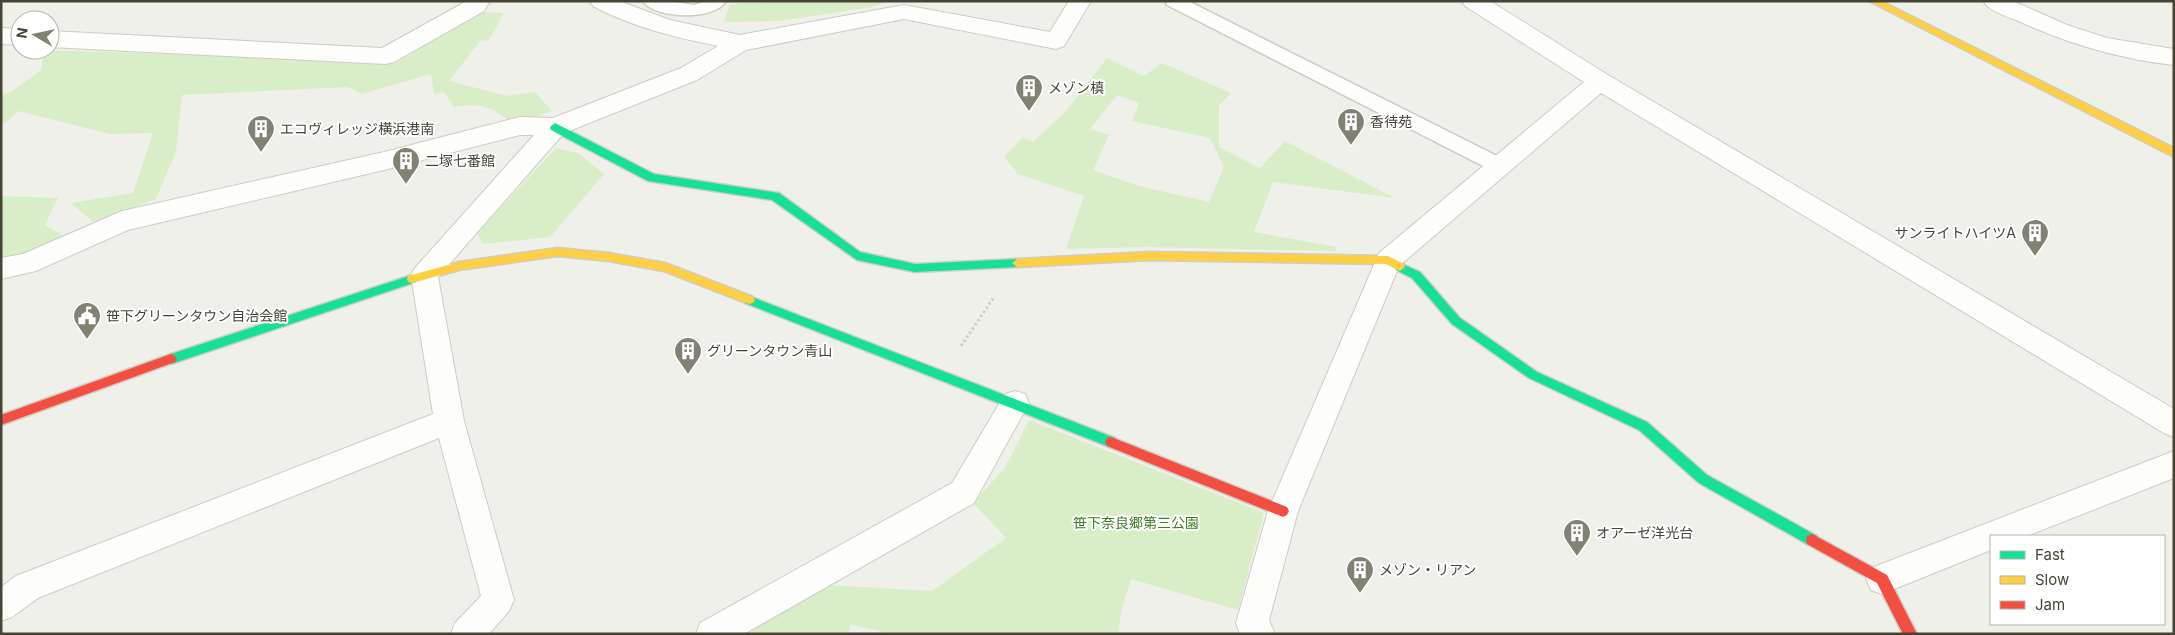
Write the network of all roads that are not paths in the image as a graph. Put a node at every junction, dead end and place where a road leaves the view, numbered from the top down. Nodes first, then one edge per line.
1 (479, 1) edge
2 (601, 1) edge
3 (651, 1) edge
4 (718, 1) edge
5 (1080, 1) edge
6 (1173, 1) edge
7 (1473, 1) edge
8 (1873, 1) edge
9 (1994, 1) edge
10 (60, 39) edge
11 (740, 42) junction
12 (2174, 57) edge
13 (1600, 80) junction
14 (555, 127) junction
15 (2174, 152) edge
16 (1498, 165) junction
17 (1388, 260) junction
18 (1, 268) edge
19 (424, 275) junction
20 (1015, 403) junction
21 (1, 420) edge
22 (449, 421) junction
23 (2174, 424) edge
24 (2174, 464) edge
25 (1284, 511) junction
26 (1994, 535) edge
27 (1990, 536) edge
28 (1882, 579) junction
29 (1, 606) edge
30 (467, 634) edge
31 (712, 634) edge
32 (1259, 634) edge
33 (1910, 634) edge

1 - 10 street
2 - 11 street
3 - 4 lane
5 - 11 street
6 - 16 lane
7 - 13 street
8 - 15 street
9 - 12 street
11 - 14 street
13 - 16 street
13 - 23 street
14 - 17 street
14 - 18 street
14 - 19 street
16 - 17 street
17 - 25 street
17 - 28 street
19 - 20 street
19 - 21 street
19 - 22 street
20 - 25 street
20 - 31 street
22 - 29 street
22 - 30 street
24 - 26 street
25 - 32 street
27 - 28 street
28 - 33 street

